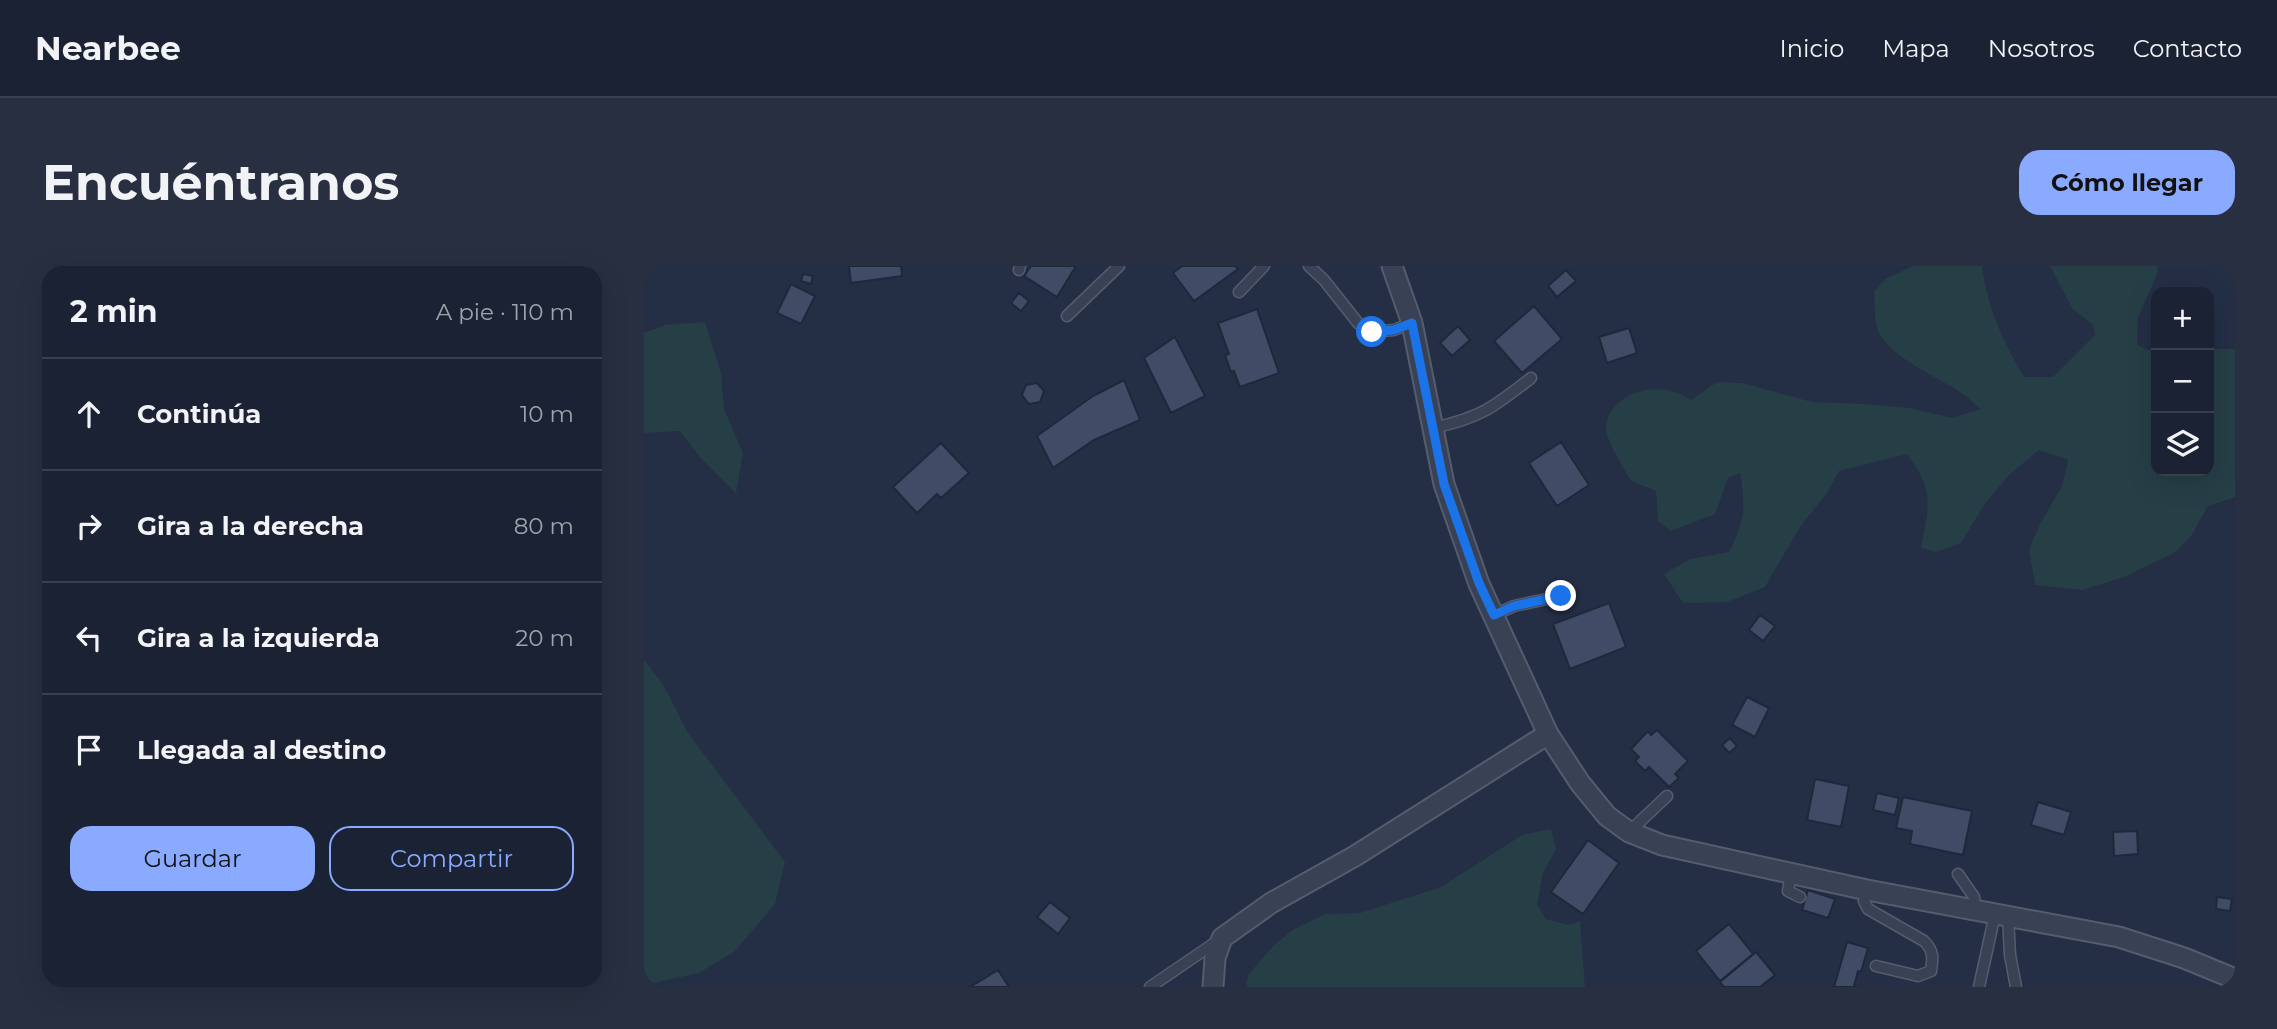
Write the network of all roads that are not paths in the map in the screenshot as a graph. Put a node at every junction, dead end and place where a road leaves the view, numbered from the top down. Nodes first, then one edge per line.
1 (1119, 266) edge
2 (1264, 266) edge
3 (1309, 266) edge
4 (1392, 266) edge
5 (1238, 292) dead end
6 (1068, 316) dead end
7 (1412, 323) junction
8 (1531, 378) dead end
9 (1433, 428) junction
10 (1561, 596) dead end
11 (1494, 615) junction
12 (1548, 734) junction
13 (1667, 796) dead end
14 (1629, 832) junction
15 (1791, 874) junction
16 (1958, 874) dead end
17 (1867, 890) junction
18 (1800, 897) dead end
19 (1992, 914) junction
20 (1222, 938) junction
21 (1876, 966) dead end
22 (2235, 979) edge
23 (1150, 987) edge
24 (1213, 987) edge
25 (1979, 987) edge
26 (2016, 987) edge

1 - 6 lane
2 - 5 lane
3 - 7 lane
4 - 7 street
7 - 9 street
8 - 9 lane
9 - 11 street
10 - 11 lane
11 - 12 street
12 - 14 street
12 - 20 street
13 - 14 lane
14 - 15 street
15 - 17 street
15 - 18 lane
16 - 19 lane
17 - 19 street
17 - 21 lane
19 - 22 street
19 - 25 lane
19 - 26 lane
20 - 23 lane
20 - 24 street

